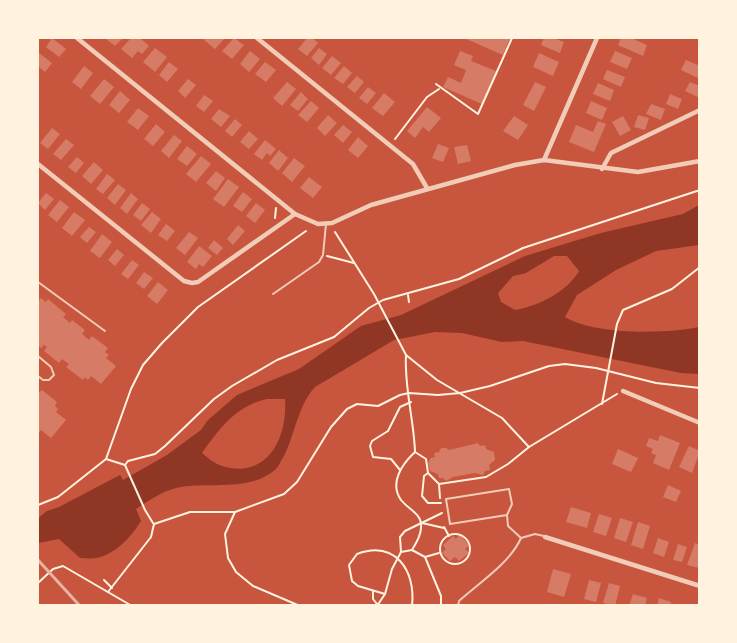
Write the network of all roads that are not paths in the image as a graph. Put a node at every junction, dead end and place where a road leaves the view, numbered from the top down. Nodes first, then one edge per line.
1 (77, 38) edge
2 (257, 38) edge
3 (596, 38) edge
4 (700, 110) edge
5 (544, 160) junction
6 (700, 161) edge
7 (38, 164) edge
8 (602, 168) junction
9 (426, 188) junction
10 (295, 214) junction
11 (326, 224) junction
12 (38, 282) edge
13 (273, 294) dead end
14 (105, 331) dead end
15 (38, 356) edge
16 (38, 376) edge
17 (623, 391) road end
18 (700, 424) edge
19 (507, 515) junction
20 (545, 537) joint
21 (521, 538) junction
22 (700, 586) edge
23 (458, 606) edge

1 - 10 street
2 - 9 street
3 - 5 street
4 - 8 street
5 - 8 street
5 - 9 street
6 - 8 street
7 - 10 street
9 - 11 street
10 - 11 street
11 - 13 lane
12 - 14 lane
15 - 16 lane
17 - 18 street
19 - 19 lane
19 - 21 lane
20 - 21 lane
20 - 22 street
21 - 23 lane

